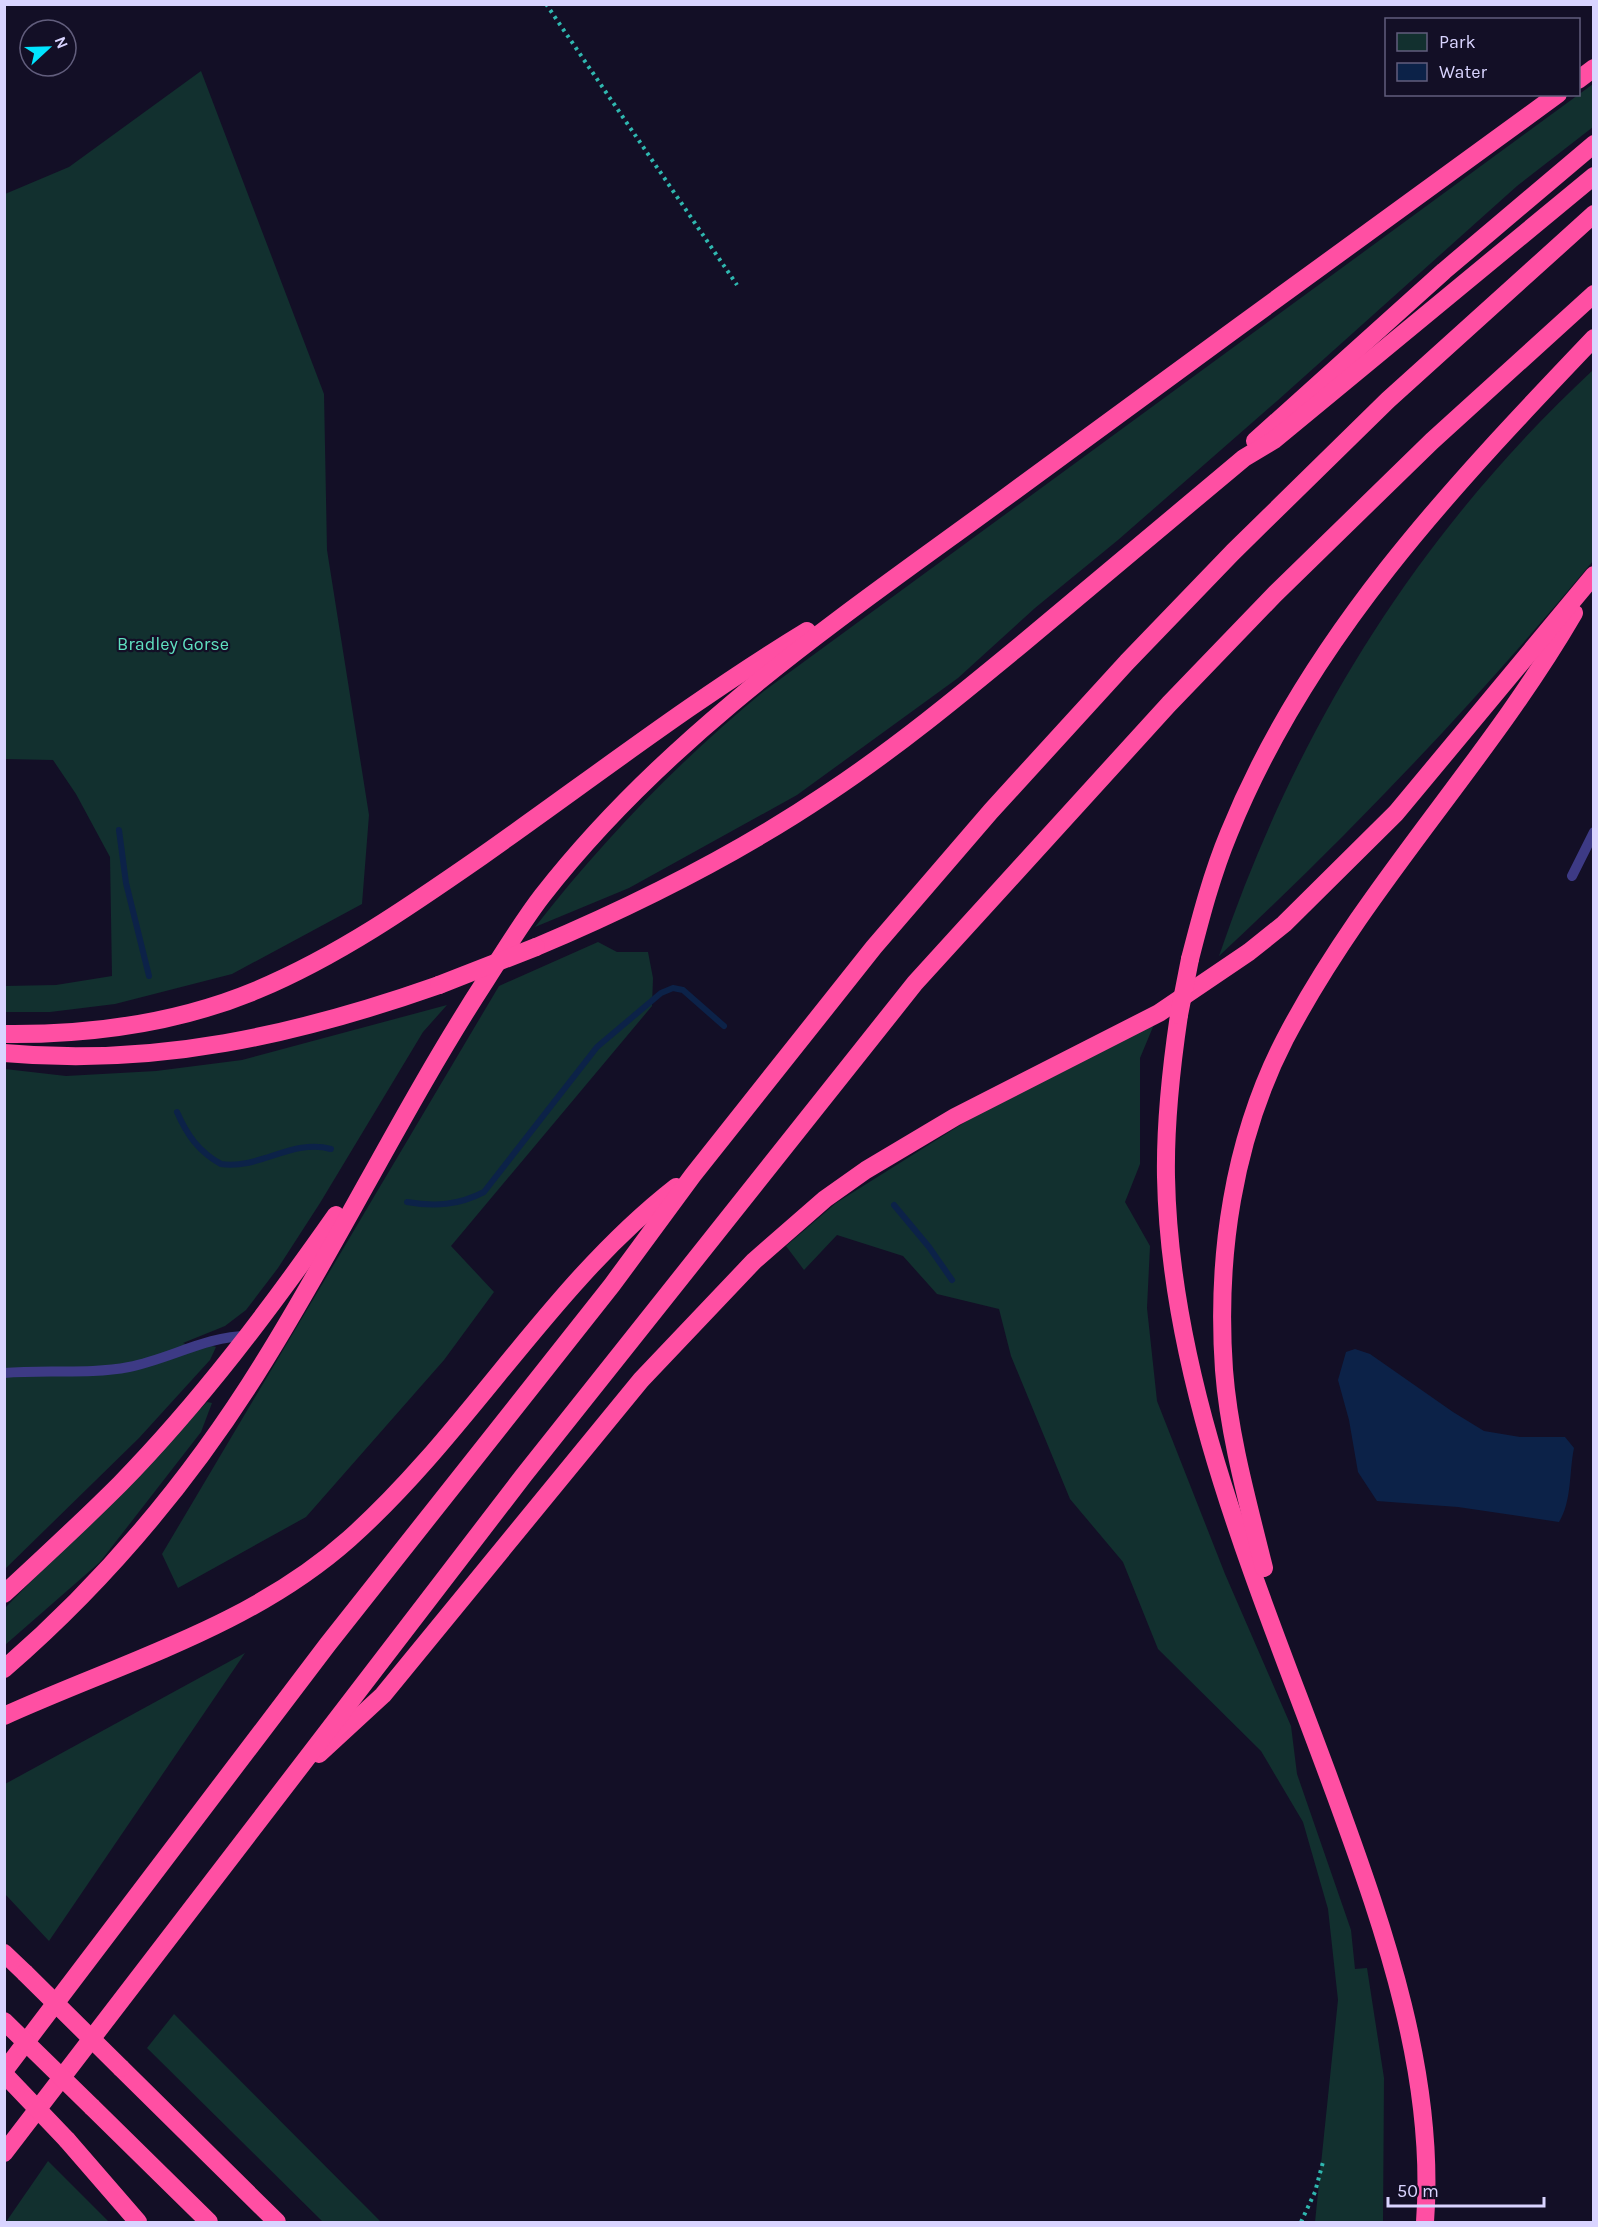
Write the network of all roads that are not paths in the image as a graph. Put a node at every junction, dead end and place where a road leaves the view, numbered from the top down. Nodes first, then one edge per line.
1 (1593, 68) edge
2 (1580, 78) edge
3 (1555, 96) edge
4 (1593, 144) edge
5 (1593, 176) edge
6 (1593, 214) edge
7 (1593, 294) edge
8 (1593, 338) edge
9 (1244, 458) junction
10 (1593, 575) edge
11 (898, 576) junction
12 (1593, 580) edge
13 (1593, 832) edge
14 (1572, 876) dead end
15 (4, 1034) edge
16 (4, 1053) edge
17 (392, 1135) junction
18 (693, 1174) junction
19 (249, 1336) junction
20 (4, 1373) edge
21 (4, 1594) edge
22 (1285, 1658) junction
23 (4, 1669) edge
24 (4, 1716) edge
25 (285, 1784) junction
26 (4, 1953) edge
27 (4, 2021) edge
28 (4, 2072) edge
29 (4, 2153) edge
30 (138, 2223) edge
31 (209, 2223) edge
32 (277, 2223) edge
33 (1425, 2223) edge

1 - 2 highway
3 - 11 highway
4 - 9 highway
5 - 9 highway
6 - 18 highway
7 - 25 highway
8 - 22 highway, bridge
9 - 16 highway, bridge
10 - 25 highway
11 - 15 highway
11 - 17 highway
12 - 22 highway
13 - 14 lane
17 - 19 highway
17 - 23 highway
18 - 24 highway
18 - 28 highway
19 - 20 lane
19 - 21 highway
22 - 33 highway
25 - 29 highway
26 - 32 highway, bridge
27 - 31 highway, bridge
28 - 30 highway, bridge

